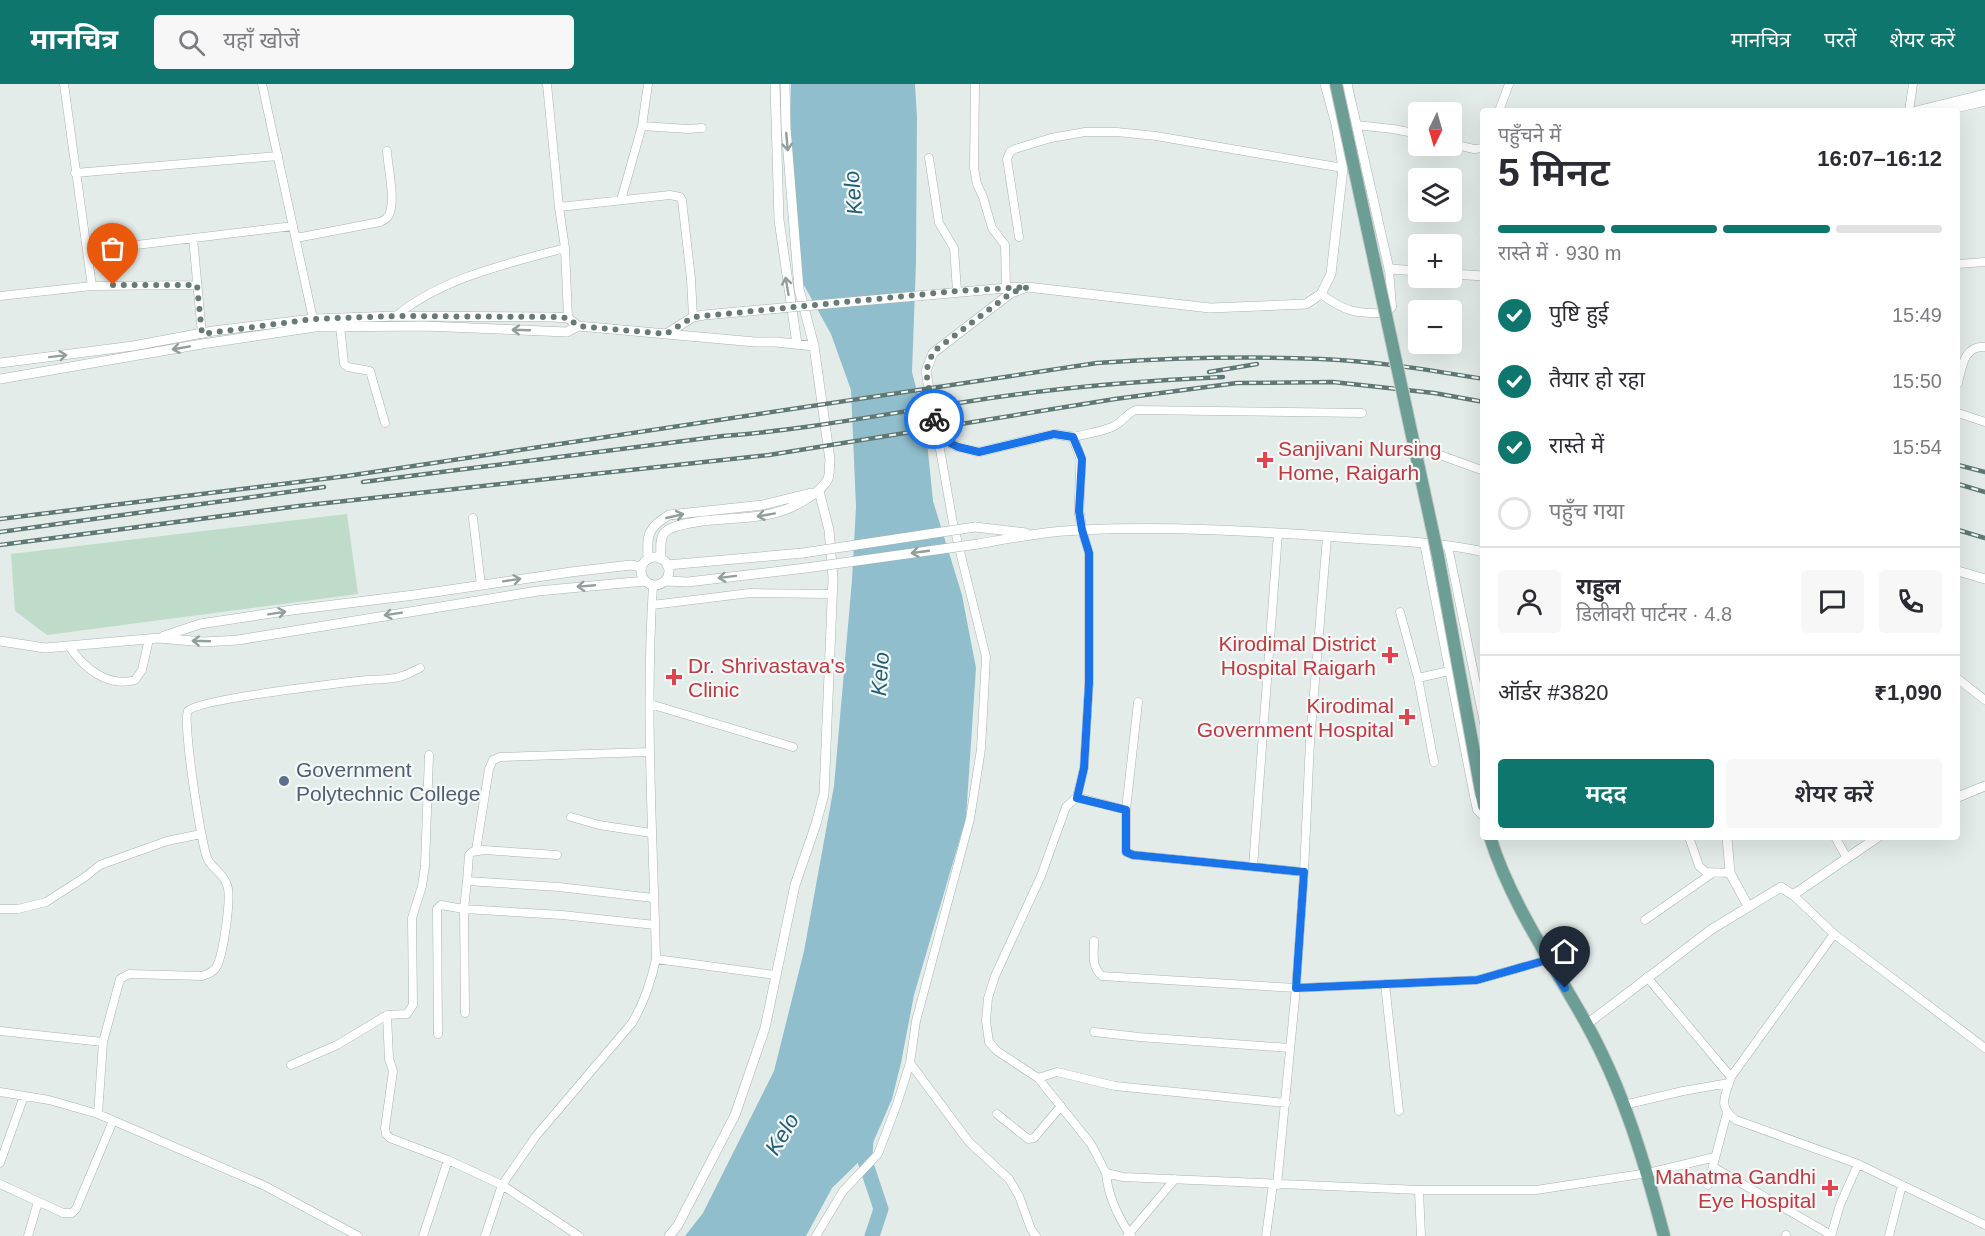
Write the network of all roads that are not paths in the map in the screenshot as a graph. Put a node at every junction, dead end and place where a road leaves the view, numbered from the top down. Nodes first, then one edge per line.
1 (64, 84) edge
2 (262, 84) edge
3 (547, 84) edge
4 (648, 84) edge
5 (775, 84) edge
6 (785, 84) edge
7 (975, 84) edge
8 (1325, 84) edge
9 (1336, 84) edge
10 (1347, 84) edge
11 (1509, 84) edge
12 (1913, 84) edge
13 (1985, 94) edge
14 (1985, 101) edge
15 (1500, 108) edge
16 (1909, 108) edge
17 (1928, 108) edge
18 (1956, 108) edge
19 (1356, 125) junction
20 (642, 126) junction
21 (702, 128) dead end
22 (1408, 132) edge
23 (1462, 147) edge
24 (1480, 149) edge
25 (387, 151) dead end
26 (278, 156) junction
27 (928, 158) dead end
28 (1343, 168) junction
29 (75, 173) junction
30 (621, 200) junction
31 (559, 207) junction
32 (293, 226) junction
33 (1019, 237) dead end
34 (193, 238) junction
35 (296, 238) junction
36 (565, 248) junction
37 (87, 251) junction
38 (1985, 262) edge
39 (1960, 264) edge
40 (1389, 268) junction
41 (1408, 270) edge
42 (1462, 275) edge
43 (1480, 276) edge
44 (197, 285) junction
45 (92, 286) junction
46 (1028, 287) junction
47 (1006, 288) junction
48 (957, 291) junction
49 (1321, 294) junction
50 (0, 296) edge
51 (396, 316) junction
52 (693, 317) junction
53 (568, 318) junction
54 (313, 319) junction
55 (340, 326) junction
56 (578, 326) junction
57 (202, 334) junction
58 (666, 334) junction
59 (797, 344) junction
60 (814, 346) junction
61 (1985, 347) edge
62 (0, 363) edge
63 (1960, 374) edge
64 (0, 379) edge
65 (1362, 413) dead end
66 (1960, 414) edge
67 (1985, 422) edge
68 (385, 423) dead end
69 (935, 426) junction
70 (1073, 437) junction
71 (1429, 451) dead end
72 (1480, 470) edge
73 (819, 491) junction
74 (473, 518) dead end
75 (1082, 530) junction
76 (1278, 533) junction
77 (1036, 534) junction
78 (1327, 537) junction
79 (1424, 543) junction
80 (1448, 546) junction
81 (1480, 551) edge
82 (648, 559) junction
83 (664, 562) junction
84 (641, 567) junction
85 (1960, 572) edge
86 (1985, 579) edge
87 (665, 581) junction
88 (649, 583) junction
89 (481, 585) junction
90 (832, 594) junction
91 (652, 605) junction
92 (1400, 612) dead end
93 (154, 638) junction
94 (1, 639) edge
95 (69, 646) junction
96 (420, 668) dead end
97 (1449, 671) junction
98 (1418, 678) junction
99 (1960, 681) edge
100 (1985, 700) edge
101 (1138, 702) dead end
102 (1480, 703) edge
103 (650, 704) junction
104 (793, 747) dead end
105 (649, 752) junction
106 (429, 755) dead end
107 (1434, 762) dead end
108 (1480, 784) edge
109 (1985, 786) edge
110 (1960, 796) edge
111 (1077, 798) junction
112 (1126, 810) junction
113 (1480, 812) edge
114 (571, 817) dead end
115 (651, 833) junction
116 (201, 834) junction
117 (1491, 840) edge
118 (1690, 840) edge
119 (1727, 840) edge
120 (1837, 840) edge
121 (1874, 840) edge
122 (476, 850) junction
123 (558, 855) dead end
124 (1847, 858) junction
125 (1253, 867) junction
126 (1304, 872) junction
127 (1730, 873) junction
128 (1712, 874) junction
129 (467, 882) junction
130 (1794, 895) junction
131 (653, 898) junction
132 (1748, 906) junction
133 (0, 909) edge
134 (464, 909) junction
135 (1645, 920) dead end
136 (655, 925) junction
137 (1834, 934) junction
138 (1095, 941) dead end
139 (656, 959) junction
140 (1547, 960) junction
141 (775, 975) junction
142 (1647, 977) junction
143 (1385, 984) junction
144 (1296, 988) junction
145 (465, 1013) dead end
146 (387, 1015) junction
147 (1587, 1024) junction
148 (0, 1031) edge
149 (1094, 1032) dead end
150 (438, 1034) dead end
151 (103, 1042) junction
152 (1290, 1048) junction
153 (1985, 1048) edge
154 (910, 1063) junction
155 (291, 1065) dead end
156 (1038, 1078) junction
157 (1730, 1080) junction
158 (0, 1092) edge
159 (24, 1096) junction
160 (1286, 1104) junction
161 (1624, 1105) junction
162 (1061, 1106) junction
163 (1400, 1111) dead end
164 (1727, 1113) junction
165 (98, 1114) junction
166 (997, 1114) dead end
167 (113, 1122) junction
168 (1715, 1157) junction
169 (448, 1160) junction
170 (0, 1163) edge
171 (1858, 1164) junction
172 (1713, 1167) junction
173 (1106, 1173) junction
174 (1648, 1173) junction
175 (1175, 1179) junction
176 (0, 1184) edge
177 (1275, 1184) junction
178 (502, 1185) junction
179 (1708, 1185) dead end
180 (1902, 1185) junction
181 (1419, 1190) junction
182 (38, 1202) junction
183 (1985, 1225) edge
184 (1129, 1235) edge
185 (28, 1236) edge
186 (358, 1236) edge
187 (423, 1236) edge
188 (484, 1236) edge
189 (579, 1236) edge
190 (669, 1236) edge
191 (816, 1236) edge
192 (1036, 1236) edge
193 (1266, 1236) edge
194 (1421, 1236) edge
195 (1664, 1236) edge
196 (1831, 1236) edge
197 (1889, 1236) edge

1 - 29 street
2 - 26 street
3 - 31 street
4 - 20 street
59 -> 5 street
6 -> 60 street
7 - 47 street
8 - 28 street
9 - 108 main road, bridge
10 - 19 street
11 - 15 street
12 - 16 street
13 - 17 street
14 - 18 street
19 - 22 street
19 - 40 street
20 - 21 street
20 - 30 street
23 - 24 street
25 - 35 street
26 - 29 street
26 - 32 street
27 - 48 street
28 - 33 street
28 - 49 street
29 - 37 street
30 - 31 street
30 - 52 street
31 - 36 street
32 - 34 street
32 - 35 street
34 - 37 street
34 - 44 street
35 - 54 street
36 - 51 street
36 - 53 street
37 - 45 street
38 - 39 street
40 - 41 street
40 - 49 street
42 - 43 street
44 - 45 street
44 - 57 street
45 - 50 street
46 - 47 street
46 - 49 street
46 - 69 street
47 - 48 street
48 - 52 street, bridge
51 - 53 street
51 - 54 street
52 - 58 street
53 - 56 street
54 - 57 street
56 -> 55 street
55 -> 64 street
55 - 68 street
56 - 58 street
62 -> 57 street
58 - 59 street
59 - 60 street
60 - 73 street
61 - 63 street
65 - 70 street
66 - 67 street
69 - 70 street
69 - 154 street
70 - 75 street
71 - 72 street
82 -> 73 street
73 -> 83 street
73 - 90 street
74 - 89 street
75 - 76 street
75 - 77 street
75 - 111 street
76 - 78 street
76 - 125 street
77 - 83 street, bridge
77 -> 87 street, bridge
78 - 79 street
78 - 126 street
79 - 80 street
79 - 97 street
80 - 81 street
80 - 102 street
82 - 83 street
82 - 84 street
83 - 87 street
84 - 88 street
89 -> 84 street
85 - 86 street
87 - 88 street
88 - 91 street
88 -> 93 street
93 -> 89 street
90 - 91 street
90 - 141 street
91 - 103 street
92 - 98 street
93 - 95 street
93 - 95 street
94 - 95 street
96 - 116 street
97 - 98 street
97 - 113 street
98 - 107 street
99 - 100 street
101 - 112 street
103 - 104 street
103 - 105 street
105 - 115 street
105 - 122 street
106 - 146 street
109 - 110 street
111 - 112 street
111 - 156 street
112 - 125 street
114 - 115 street
115 - 131 street
116 - 133 street
116 - 151 street
117 - 140 main road
118 - 128 street
119 - 127 street
120 - 124 street
121 - 124 street
122 - 123 street
122 - 129 street
124 - 130 street
125 - 126 street
126 - 144 street
127 - 128 street
127 - 132 street
128 - 135 street
129 - 131 street
129 - 134 street
130 - 132 street
130 - 137 street
131 - 136 street
132 - 142 street
134 - 136 street
134 - 145 street
134 - 150 street
136 - 139 street
137 - 153 street
137 - 157 street
138 - 144 street
139 - 141 street
139 - 178 street
140 - 143 street
140 - 147 main road
141 - 190 street
142 - 147 street
142 - 157 street
143 - 144 street
143 - 163 street
144 - 152 street
146 - 155 street
146 - 169 street
147 - 161 main road
148 - 151 street
149 - 152 street
151 - 165 street
152 - 160 street
154 - 191 street
154 - 192 street
156 - 160 street
156 - 162 street
157 - 161 street
157 - 164 street
158 - 159 street
159 - 165 street
159 - 170 street
160 - 177 street
161 - 174 main road
162 - 166 street
162 - 173 street
164 - 168 street
164 - 171 street
165 - 167 street
167 - 182 street
167 - 186 street
168 - 172 street
168 - 174 street
169 - 178 street
169 - 187 street
171 - 180 street
171 - 196 street
172 - 179 street
172 - 196 street
173 - 175 street
173 - 184 street
174 - 181 street
174 - 195 main road
175 - 177 street
175 - 184 street
176 - 182 street
177 - 181 street
177 - 193 street
178 - 188 street
178 - 189 street
180 - 183 street
180 - 197 street
181 - 194 street
182 - 185 street

